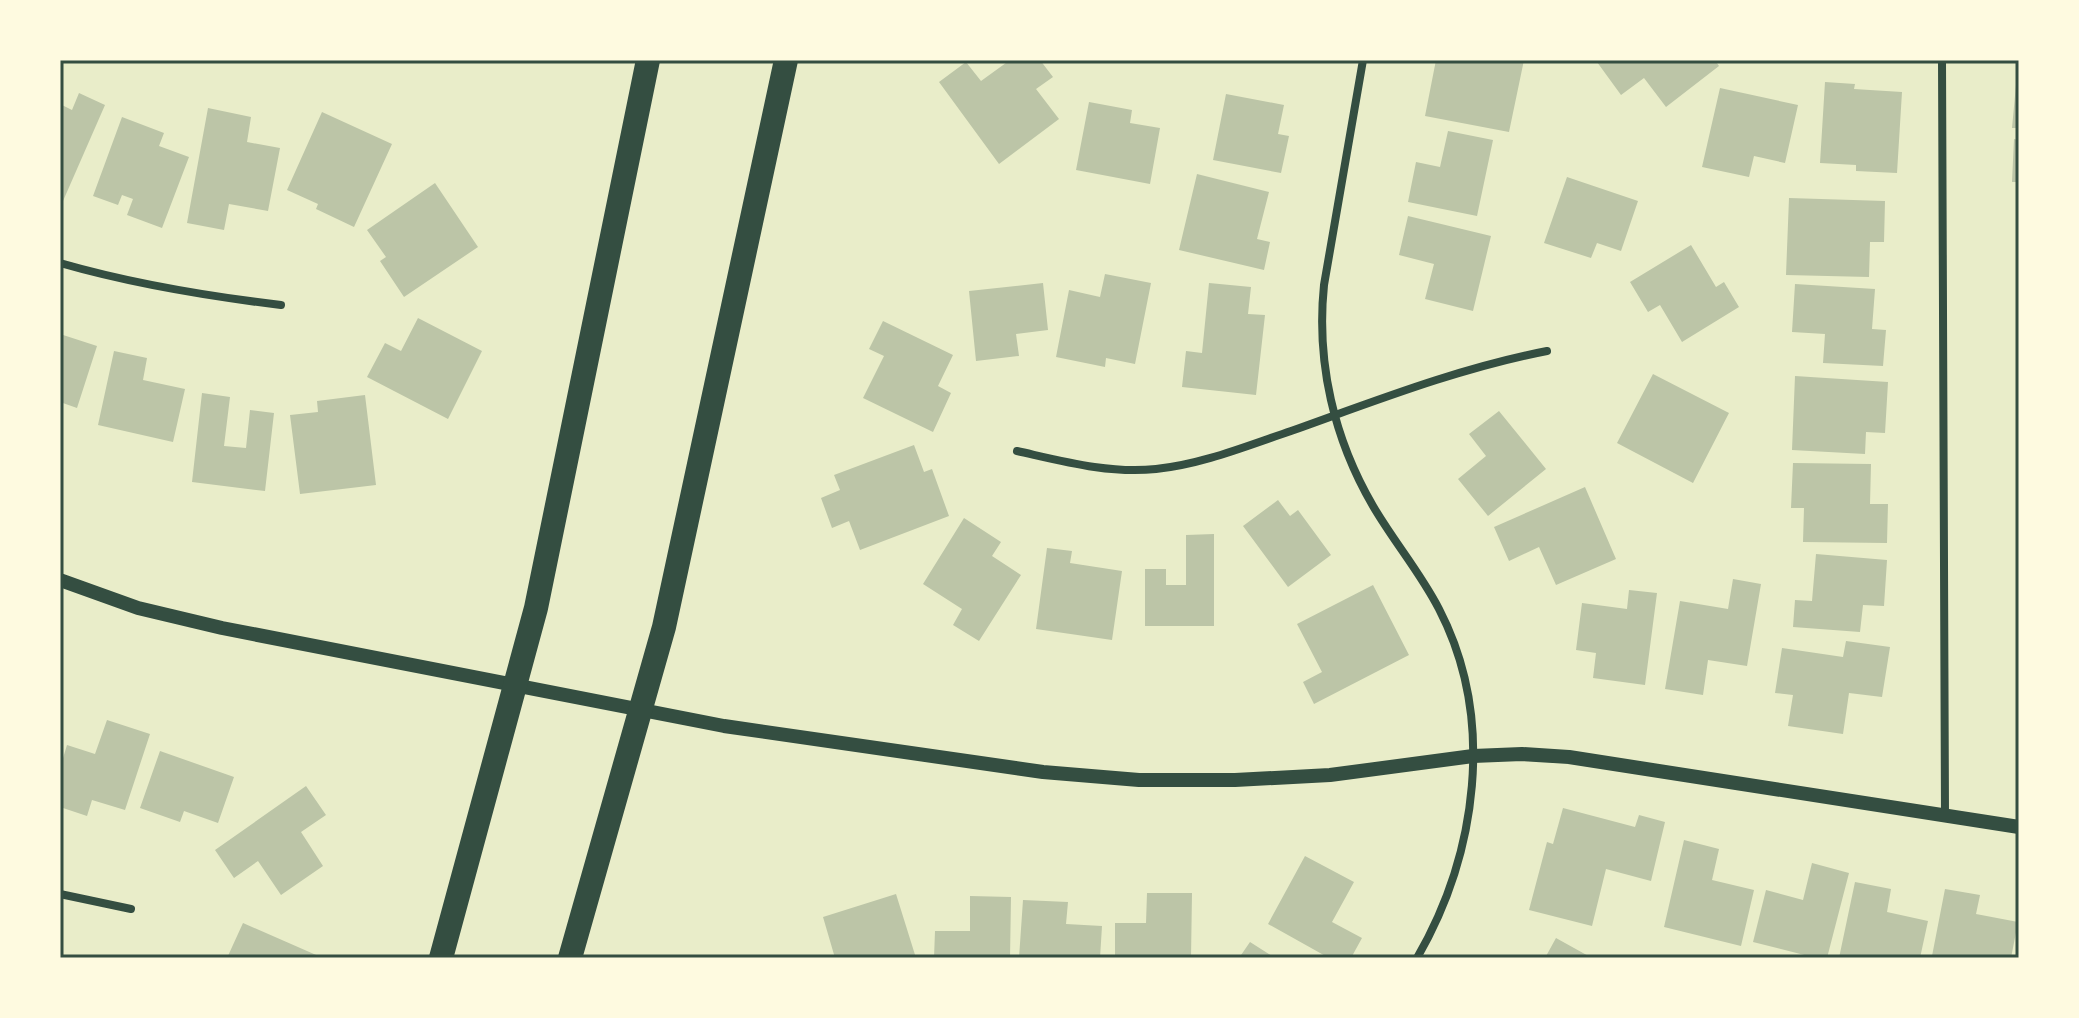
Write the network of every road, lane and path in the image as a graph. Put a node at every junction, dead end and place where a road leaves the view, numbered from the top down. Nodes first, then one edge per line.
1 (648, 60) edge
2 (786, 60) edge
3 (1362, 60) edge
4 (1942, 60) edge
5 (60, 263) edge
6 (281, 305) dead end
7 (1547, 351) dead end
8 (1334, 415) junction
9 (1017, 451) dead end
10 (60, 580) edge
11 (1473, 756) junction
12 (1945, 815) junction
13 (2019, 827) edge
14 (60, 894) edge
15 (131, 909) dead end
16 (441, 958) edge
17 (570, 958) edge
18 (1417, 958) edge

1 - 16 highway
2 - 17 highway
3 - 8 street
4 - 12 street
5 - 6 street
7 - 8 street
8 - 9 street
8 - 11 street
10 - 11 street
11 - 12 street
11 - 18 street
12 - 13 street
14 - 15 street

